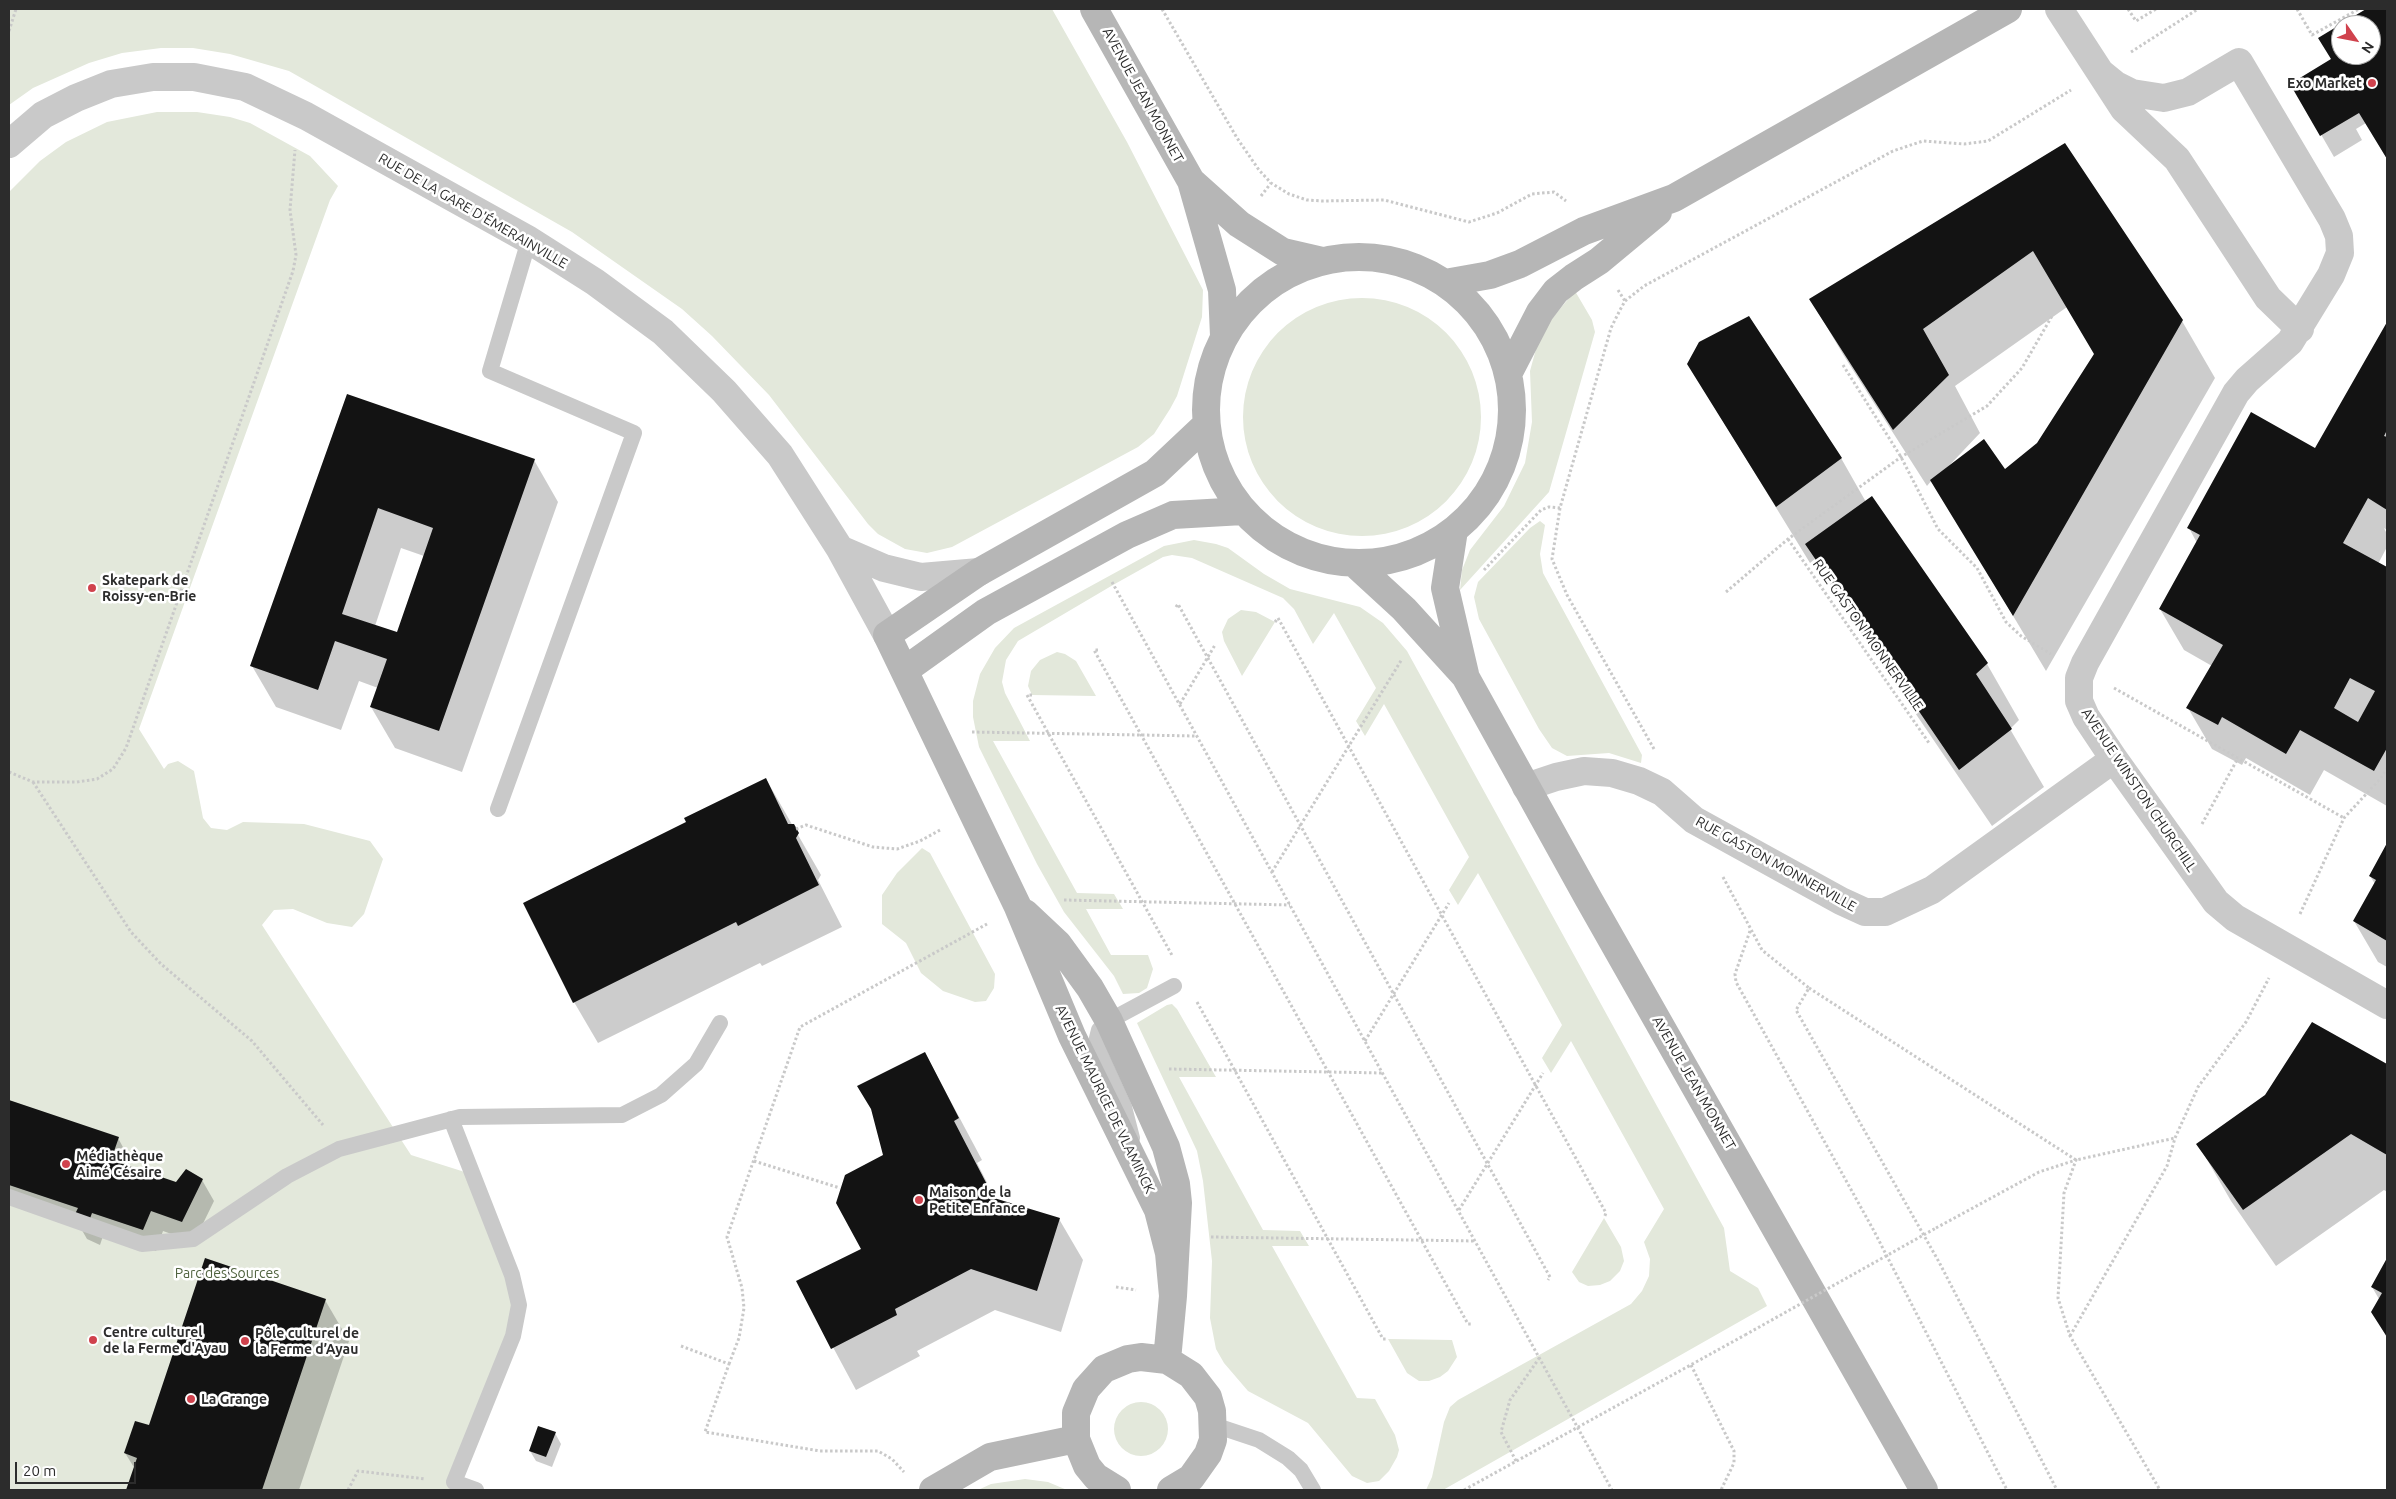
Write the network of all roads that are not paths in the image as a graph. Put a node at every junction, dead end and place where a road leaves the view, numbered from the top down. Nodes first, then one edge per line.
1 (1094, 9) edge
2 (2008, 9) edge
3 (2059, 9) edge
4 (2100, 72) junction
5 (9, 144) edge
6 (1191, 181) junction
7 (1674, 198) junction
8 (529, 240) junction
9 (1322, 261) junction
10 (1445, 283) junction
11 (2300, 329) junction
12 (1224, 336) junction
13 (1508, 374) junction
14 (1206, 425) junction
15 (1243, 511) junction
16 (1454, 530) junction
17 (840, 549) junction
18 (1354, 564) junction
19 (979, 572) junction
20 (887, 635) junction
21 (904, 670) junction
22 (1465, 676) junction
23 (2114, 759) junction
24 (1526, 787) junction
25 (498, 809) dead end
26 (1018, 907) junction
27 (1174, 986) dead end
28 (2387, 1005) edge
29 (1109, 1021) junction
30 (720, 1022) dead end
31 (451, 1120) junction
32 (1134, 1158) junction
33 (9, 1197) edge
34 (1173, 1296) junction
35 (1167, 1360) junction
36 (1214, 1424) junction
37 (1076, 1439) junction
38 (476, 1490) edge
39 (933, 1490) edge
40 (1116, 1490) edge
41 (1171, 1490) edge
42 (1313, 1490) edge
43 (1924, 1490) edge

1 - 6 main road, AVENUE JEAN MONNET
2 - 7 main road
3 - 4 street
4 - 11 street
4 - 11 street, AVENUE WINSTON CHURCHILL
5 - 8 street, RUE DE LA GARE D'ÉMERAINVILLE
6 - 9 main road, AVENUE JEAN MONNET
6 - 12 main road, AVENUE JEAN MONNET
7 - 10 main road
7 - 13 main road
8 - 17 street, RUE DE LA GARE D'ÉMERAINVILLE
8 - 25 lane
9 - 10 main road
9 - 12 main road
10 - 13 main road
11 - 23 street, AVENUE WINSTON CHURCHILL
12 - 14 main road
13 - 16 main road
14 - 15 main road
14 - 19 main road
15 - 18 main road
15 - 21 main road
16 - 18 main road
16 - 22 main road, AVENUE JEAN MONNET
17 - 19 street
17 - 20 street, RUE DE LA GARE D'ÉMERAINVILLE
18 - 22 main road, AVENUE JEAN MONNET
19 - 20 main road
20 - 21 main road, AVENUE MAURICE DE VLAMINCK
21 - 26 main road, AVENUE MAURICE DE VLAMINCK
22 - 24 main road, AVENUE JEAN MONNET
23 - 24 street, RUE GASTON MONNERVILLE
23 - 28 street, AVENUE WINSTON CHURCHILL
24 - 43 main road, AVENUE JEAN MONNET
26 - 29 main road, AVENUE MAURICE DE VLAMINCK
26 - 32 main road, AVENUE MAURICE DE VLAMINCK
27 - 29 lane
29 - 32 lane
29 - 34 main road, AVENUE MAURICE DE VLAMINCK
30 - 31 lane
31 - 33 lane
31 - 38 lane
32 - 34 main road, AVENUE MAURICE DE VLAMINCK
34 - 35 main road, AVENUE MAURICE DE VLAMINCK
35 - 36 main road
35 - 37 main road
36 - 41 main road
36 - 42 lane
37 - 39 main road
37 - 40 main road

